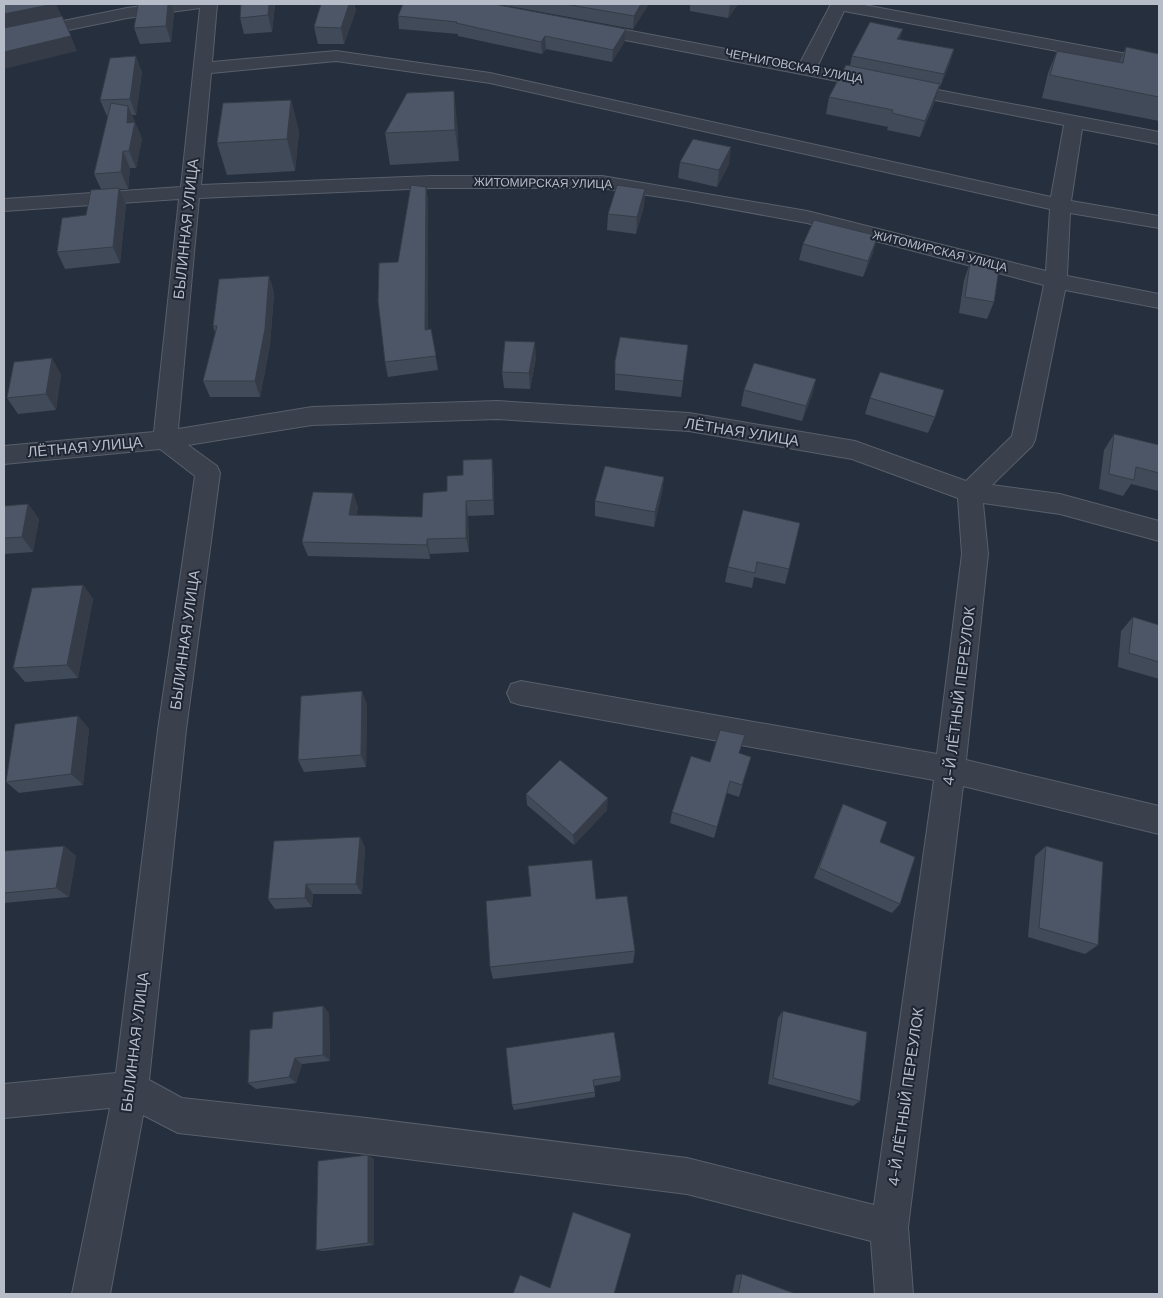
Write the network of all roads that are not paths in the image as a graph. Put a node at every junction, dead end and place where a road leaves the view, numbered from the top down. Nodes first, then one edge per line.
1 (195, 4) edge
2 (209, 4) edge
3 (839, 4) edge
4 (573, 25) edge
5 (4, 38) edge
6 (1159, 65) edge
7 (202, 68) junction
8 (807, 68) junction
9 (1074, 121) junction
10 (1159, 138) edge
11 (190, 192) junction
12 (1060, 204) junction
13 (4, 205) edge
14 (1159, 222) edge
15 (1056, 281) junction
16 (1159, 302) edge
17 (166, 440) junction
18 (4, 455) edge
19 (970, 492) junction
20 (1159, 531) edge
21 (521, 693) dead end
22 (950, 770) junction
23 (1159, 820) edge
24 (131, 1089) junction
25 (4, 1101) edge
26 (889, 1227) junction
27 (91, 1294) edge
28 (894, 1294) edge

1 - 5 street
2 - 7 street, БЫЛИННАЯ УЛИЦА
3 - 6 street
3 - 8 street
4 - 8 street, ЧЕРНИГОВСКАЯ УЛИЦА
7 - 11 street, БЫЛИННАЯ УЛИЦА
7 - 12 street
8 - 9 street, ЧЕРНИГОВСКАЯ УЛИЦА
9 - 10 street, ЧЕРНИГОВСКАЯ УЛИЦА
9 - 12 street
11 - 13 street, ЖИТОМИРСКАЯ УЛИЦА
11 - 15 street, ЖИТОМИРСКАЯ УЛИЦА
11 - 17 street, БЫЛИННАЯ УЛИЦА
12 - 14 street
12 - 15 street
15 - 16 street, ЖИТОМИРСКАЯ УЛИЦА
15 - 19 street
17 - 18 street, ЛЁТНАЯ УЛИЦА
17 - 19 street, ЛЁТНАЯ УЛИЦА
17 - 24 street, БЫЛИННАЯ УЛИЦА
19 - 20 street, ЛЁТНАЯ УЛИЦА
19 - 22 street, 4-Й ЛЁТНЫЙ ПЕРЕУЛОК
21 - 22 street
22 - 23 street
22 - 26 street, 4-Й ЛЁТНЫЙ ПЕРЕУЛОК
24 - 25 street
24 - 26 street
24 - 27 street, БЫЛИННАЯ УЛИЦА
26 - 28 street, 4-Й ЛЁТНЫЙ ПЕРЕУЛОК

